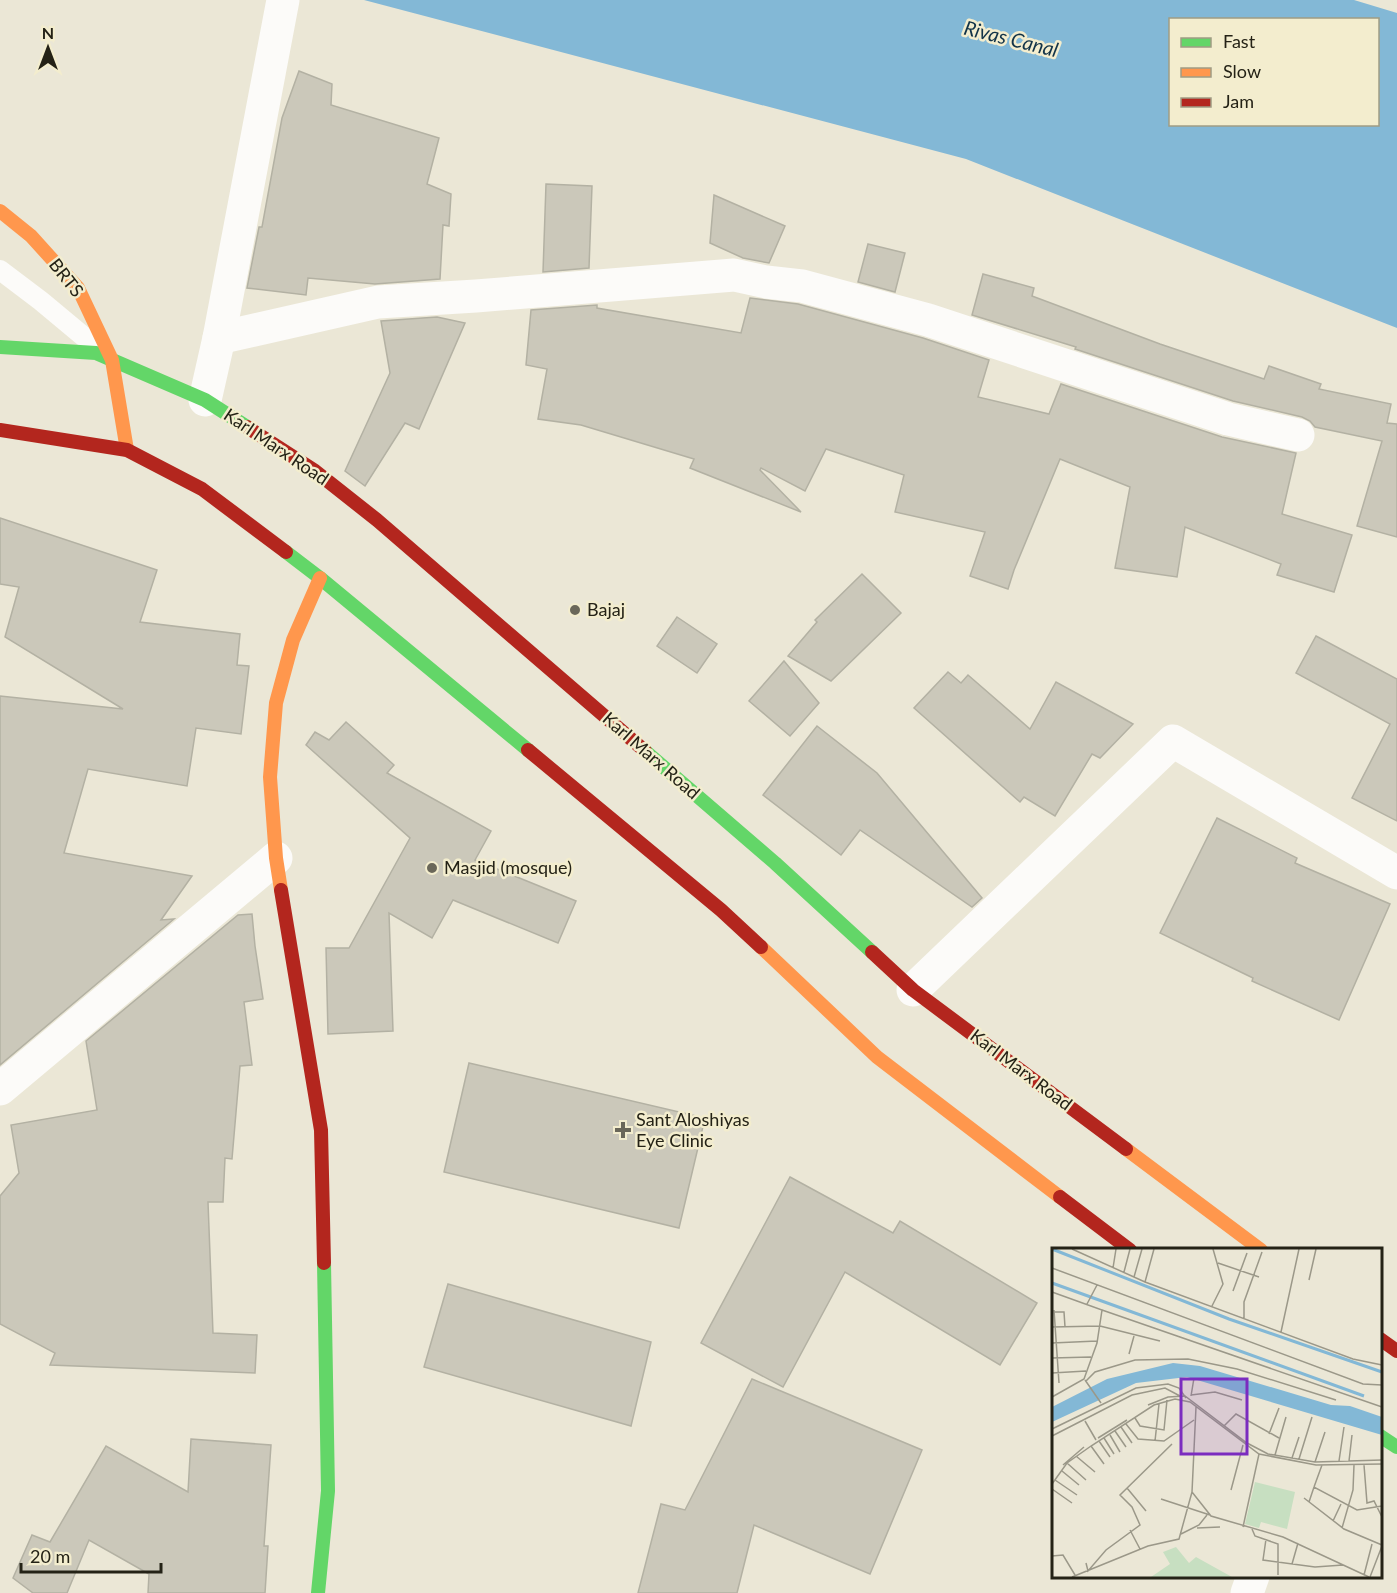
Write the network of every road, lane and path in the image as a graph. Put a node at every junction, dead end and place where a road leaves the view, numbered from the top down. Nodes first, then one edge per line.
1 (283, 0) edge
2 (0, 211) edge
3 (0, 270) edge
4 (219, 338) junction
5 (0, 346) edge
6 (112, 360) junction
7 (205, 400) junction
8 (0, 430) edge
9 (1298, 435) dead end
10 (127, 450) junction
11 (321, 578) junction
12 (276, 858) junction
13 (1397, 873) edge
14 (913, 990) junction
15 (0, 1089) edge
16 (1127, 1248) edge
17 (1258, 1248) edge
18 (1382, 1340) edge
19 (1397, 1351) edge
20 (1382, 1437) edge
21 (1397, 1447) edge
22 (1251, 1578) edge
23 (318, 1593) edge
24 (1247, 1593) edge

1 - 4 street
2 - 6 main road, BRTS
3 - 6 lane, BRTS
4 - 7 street
4 - 9 street
5 - 6 main road, Karl Marx Road
6 - 7 main road, Karl Marx Road
6 - 10 main road, BRTS
7 - 14 main road, Karl Marx Road
8 - 10 main road
10 - 11 main road
11 - 12 main road
11 - 16 main road
12 - 15 street
12 - 23 main road
13 - 14 street
14 - 17 main road, Karl Marx Road
18 - 19 main road
20 - 21 main road
22 - 24 street

